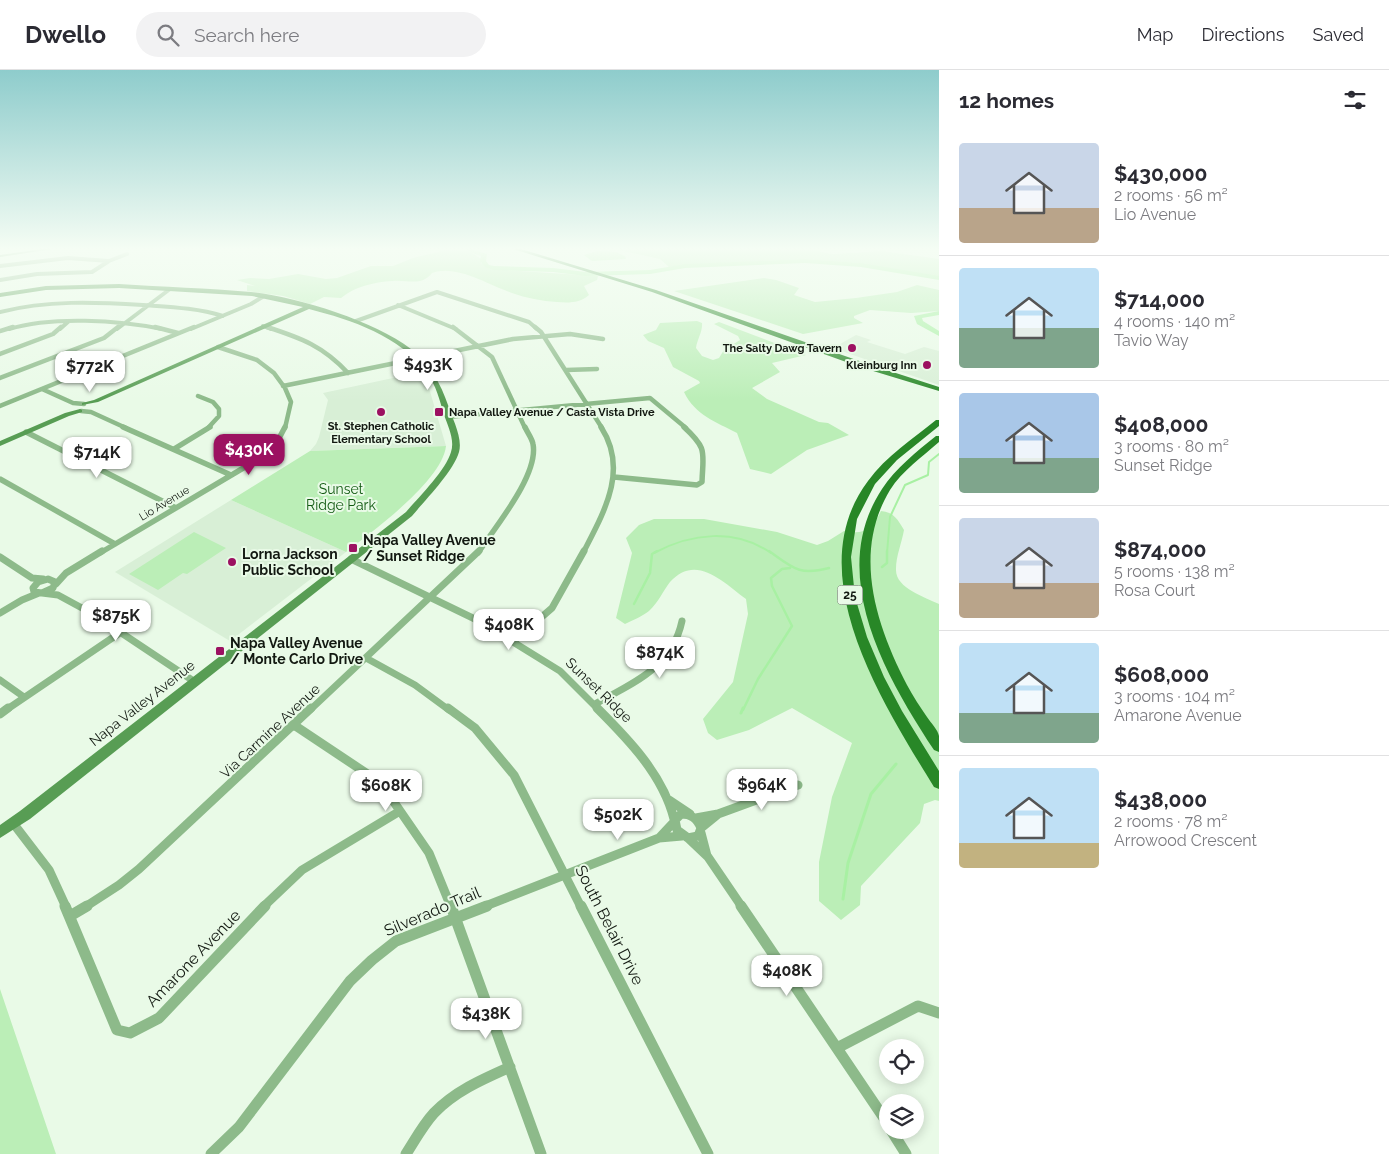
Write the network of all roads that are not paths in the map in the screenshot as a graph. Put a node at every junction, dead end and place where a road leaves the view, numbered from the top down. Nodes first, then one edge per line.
1 (156, 300) edge
2 (258, 300) edge
3 (280, 300) edge
4 (413, 300) edge
5 (463, 300) edge
6 (675, 300) edge
7 (398, 305) junction
8 (147, 306) junction
9 (308, 306) junction
10 (0, 312) edge
11 (223, 316) junction
12 (356, 321) junction
13 (69, 322) junction
14 (123, 324) junction
15 (263, 326) junction
16 (0, 331) edge
17 (178, 333) junction
18 (544, 336) junction
19 (603, 339) dead end
20 (478, 346) junction
21 (218, 347) junction
22 (0, 354) edge
23 (418, 358) junction
24 (863, 366) junction
25 (597, 369) dead end
26 (566, 370) junction
27 (348, 373) junction
28 (0, 378) edge
29 (283, 386) junction
30 (42, 389) junction
31 (939, 389) edge
32 (939, 394) edge
33 (198, 396) dead end
34 (588, 404) junction
35 (0, 406) edge
36 (82, 407) junction
37 (518, 410) junction
38 (448, 417) junction
39 (939, 422) edge
40 (26, 432) junction
41 (939, 438) edge
42 (0, 444) edge
43 (174, 449) junction
44 (231, 475) junction
45 (614, 477) junction
46 (0, 479) edge
47 (176, 508) junction
48 (115, 544) junction
49 (0, 557) edge
50 (351, 559) junction
51 (66, 573) junction
52 (32, 578) junction
53 (46, 579) junction
54 (56, 585) junction
55 (37, 590) junction
56 (58, 595) junction
57 (431, 597) junction
58 (0, 613) edge
59 (682, 621) dead end
60 (121, 632) junction
61 (514, 641) junction
62 (366, 658) junction
63 (0, 680) edge
64 (195, 682) junction
65 (24, 698) junction
66 (595, 704) junction
67 (0, 714) edge
68 (294, 726) junction
69 (939, 746) edge
70 (939, 783) edge
71 (798, 785) dead end
72 (669, 800) junction
73 (400, 811) junction
74 (718, 814) junction
75 (693, 816) junction
76 (674, 821) junction
77 (14, 823) junction
78 (701, 830) junction
79 (0, 832) edge
80 (685, 837) junction
81 (659, 838) junction
82 (708, 857) junction
83 (566, 874) junction
84 (70, 916) junction
85 (456, 918) junction
86 (939, 1013) edge
87 (837, 1048) junction
88 (510, 1067) junction
89 (879, 1111) edge
90 (897, 1139) edge
91 (211, 1154) edge
92 (406, 1154) edge
93 (541, 1154) edge
94 (708, 1154) edge
95 (906, 1154) edge

1 - 8 street
2 - 11 street
3 - 9 street, Napa Valley Avenue
4 - 7 street
5 - 18 street
6 - 24 main road
7 - 12 street
7 - 20 street, Via Carmine Avenue
8 - 10 street
8 - 11 street
8 - 14 street
9 - 12 street, Napa Valley Avenue
9 - 15 street
11 - 17 street
12 - 23 street, Napa Valley Avenue
13 - 14 street
13 - 16 street
13 - 22 street
14 - 17 street
14 - 28 street
15 - 21 street
15 - 27 street
17 - 30 street
18 - 19 street
18 - 20 street
18 - 26 street
20 - 23 street
20 - 37 street, Via Carmine Avenue
21 - 29 street, Lio Avenue
21 - 36 street
23 - 27 street
23 - 38 street, Napa Valley Avenue
24 - 31 main road
24 - 32 main road
25 - 26 street
26 - 34 street
27 - 29 street
29 - 44 street, Lio Avenue
30 - 35 street
30 - 36 street
33 - 43 street
34 - 37 street
34 - 45 street
34 - 45 street
36 - 40 street
36 - 43 street
37 - 38 street
37 - 57 street, Via Carmine Avenue
38 - 50 street, Napa Valley Avenue
39 - 70 main road, 25
40 - 42 street
40 - 47 street
41 - 69 main road, 25
43 - 44 street
44 - 47 street, Lio Avenue
45 - 61 street
46 - 48 street
47 - 48 street, Lio Avenue
48 - 51 street, Lio Avenue
49 - 52 street
50 - 57 street, Sunset Ridge
50 - 64 street, Napa Valley Avenue
51 - 53 street, Lio Avenue
51 - 54 street, Lio Avenue
52 - 53 street
52 - 55 street
53 - 54 street
53 - 55 street, Lio Avenue
54 - 55 street, Lio Avenue
54 - 56 street
55 - 56 street
55 - 58 street
56 - 60 street
57 - 61 street, Sunset Ridge
57 - 62 street, Via Carmine Avenue
59 - 66 street
60 - 64 street
60 - 65 street
61 - 66 street, Sunset Ridge
62 - 68 street, Via Carmine Avenue
62 - 83 street, South Belair Drive
63 - 65 street
64 - 77 street, Napa Valley Avenue
65 - 67 street
66 - 72 street, Sunset Ridge
68 - 73 street
68 - 84 street, Via Carmine Avenue
71 - 74 street
72 - 75 street, Sunset Ridge
72 - 76 street, Sunset Ridge
73 - 84 street, Amarone Avenue
73 - 85 street
74 - 75 street
74 - 78 street
75 - 76 street
75 - 78 street
76 - 80 street
76 - 81 street, Silverado Trail
77 - 79 street, Napa Valley Avenue
77 - 84 street, Amarone Avenue
78 - 80 street
78 - 82 street
80 - 81 street, Silverado Trail
80 - 82 street
81 - 83 street, Silverado Trail
82 - 87 street
83 - 85 street, Silverado Trail
83 - 94 street, South Belair Drive
85 - 88 street
85 - 91 street, Silverado Trail
86 - 87 street
87 - 89 street
88 - 92 street
88 - 93 street
90 - 95 street

